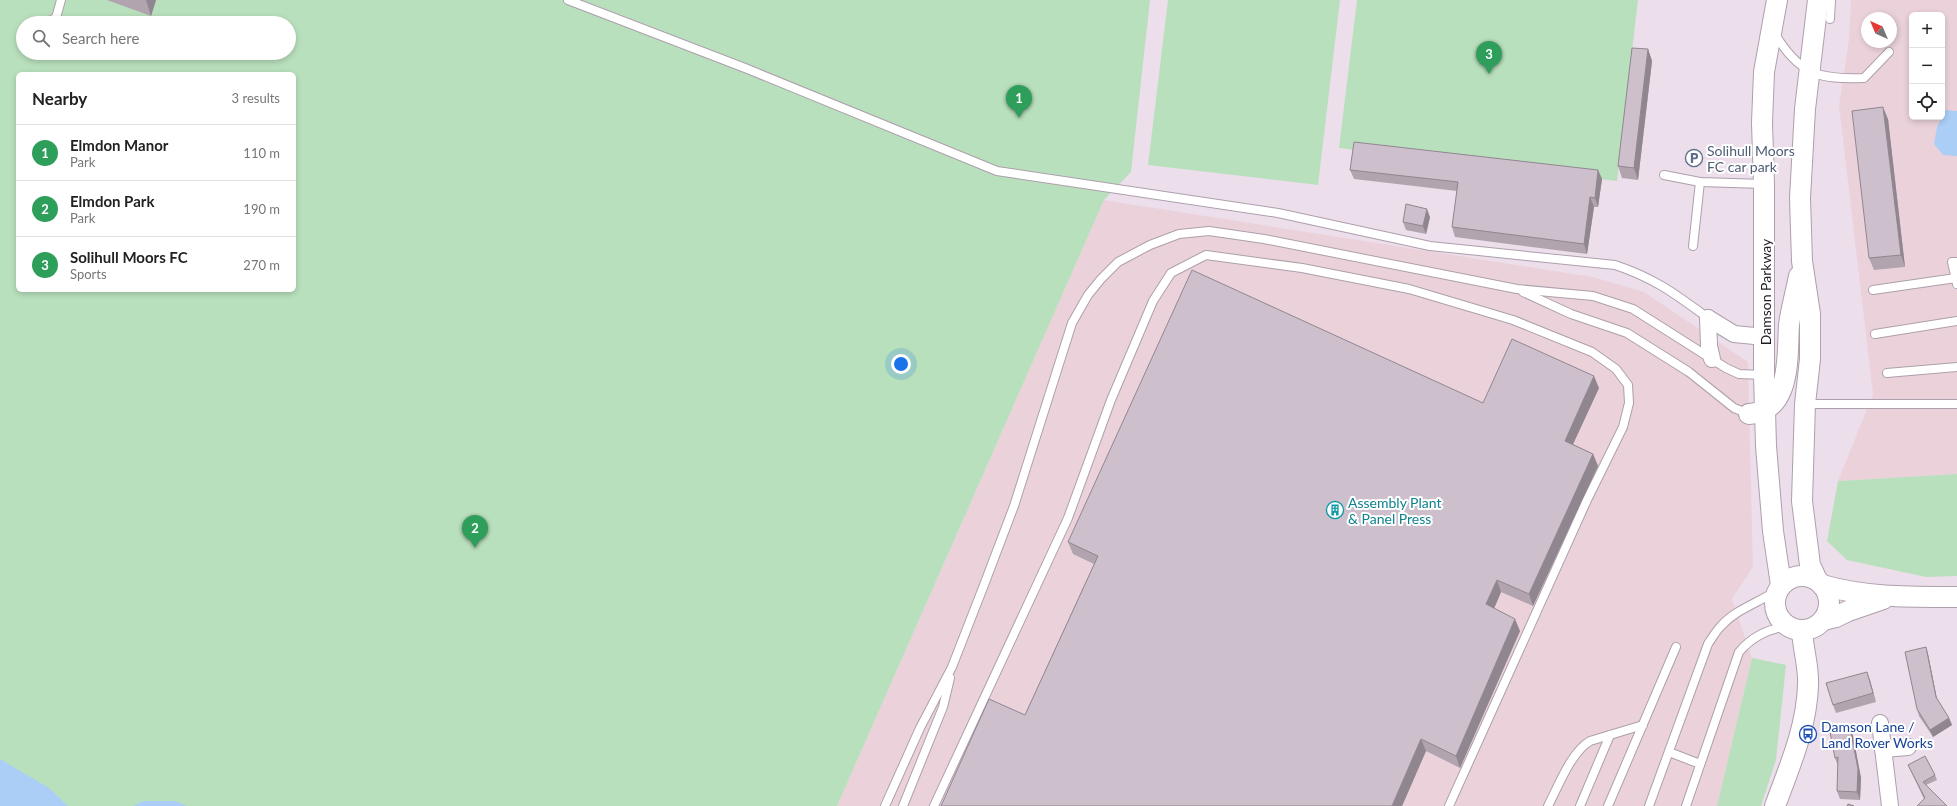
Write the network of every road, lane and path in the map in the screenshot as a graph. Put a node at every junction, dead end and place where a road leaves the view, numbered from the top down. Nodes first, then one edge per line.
1 (60, 0) edge
2 (568, 0) edge
3 (1777, 0) edge
4 (1818, 0) edge
5 (1831, 0) edge
6 (56, 16) edge
7 (1830, 19) dead end
8 (1771, 28) junction
9 (1889, 52) dead end
10 (1809, 71) junction
11 (1664, 175) dead end
12 (1700, 182) junction
13 (1764, 184) junction
14 (1693, 246) dead end
15 (1802, 261) junction
16 (1957, 262) edge
17 (1956, 281) edge
18 (1517, 289) junction
19 (1873, 290) dead end
20 (1708, 318) junction
21 (1957, 321) edge
22 (1876, 334) dead end
23 (1765, 337) junction
24 (1712, 359) junction
25 (1957, 367) edge
26 (1887, 373) dead end
27 (1764, 375) junction
28 (1782, 386) junction
29 (1957, 404) edge
30 (1805, 410) junction
31 (1757, 412) junction
32 (1819, 583) junction
33 (1779, 588) junction
34 (1887, 597) junction
35 (1957, 597) edge
36 (1823, 620) junction
37 (1794, 628) junction
38 (1676, 647) dead end
39 (952, 667) junction
40 (1880, 723) dead end
41 (1643, 725) junction
42 (1610, 735) junction
43 (1908, 747) dead end
44 (1883, 749) junction
45 (1669, 752) junction
46 (1700, 764) junction
47 (885, 806) edge
48 (903, 806) edge
49 (934, 806) edge
50 (1449, 806) edge
51 (1548, 806) edge
52 (1580, 806) edge
53 (1608, 806) edge
54 (1649, 806) edge
55 (1686, 806) edge
56 (1775, 806) edge
57 (1890, 806) edge

1 - 6 lane
2 - 20 lane
3 - 8 street, Damson Parkway
4 - 10 street
5 - 7 lane
8 - 10 lane
8 - 13 street, Damson Parkway
9 - 10 lane
10 - 15 street
11 - 12 lane
12 - 13 lane
12 - 14 lane
13 - 23 street, Damson Parkway
15 - 28 street
15 - 30 street
16 - 17 lane
17 - 19 lane
18 - 24 lane
18 - 31 lane
18 - 39 lane
20 - 23 street
20 - 24 street
21 - 22 lane
23 - 27 street, Damson Parkway
24 - 27 lane
25 - 26 lane
27 - 28 street
27 - 31 street, Damson Parkway
28 - 30 street
28 - 31 street
29 - 30 lane
30 - 32 street
31 - 33 street, Damson Parkway
32 - 33 street
32 - 34 street
32 - 36 street
33 - 37 street
33 - 45 lane
34 - 35 street
34 - 36 street
36 - 37 street
37 - 46 lane
37 - 56 street
38 - 41 lane
39 - 47 lane
39 - 48 lane
40 - 44 street
41 - 42 lane
41 - 53 lane
42 - 51 lane
42 - 52 lane
43 - 44 street
44 - 57 street
45 - 46 lane
45 - 54 lane
46 - 55 lane
49 - 50 lane

